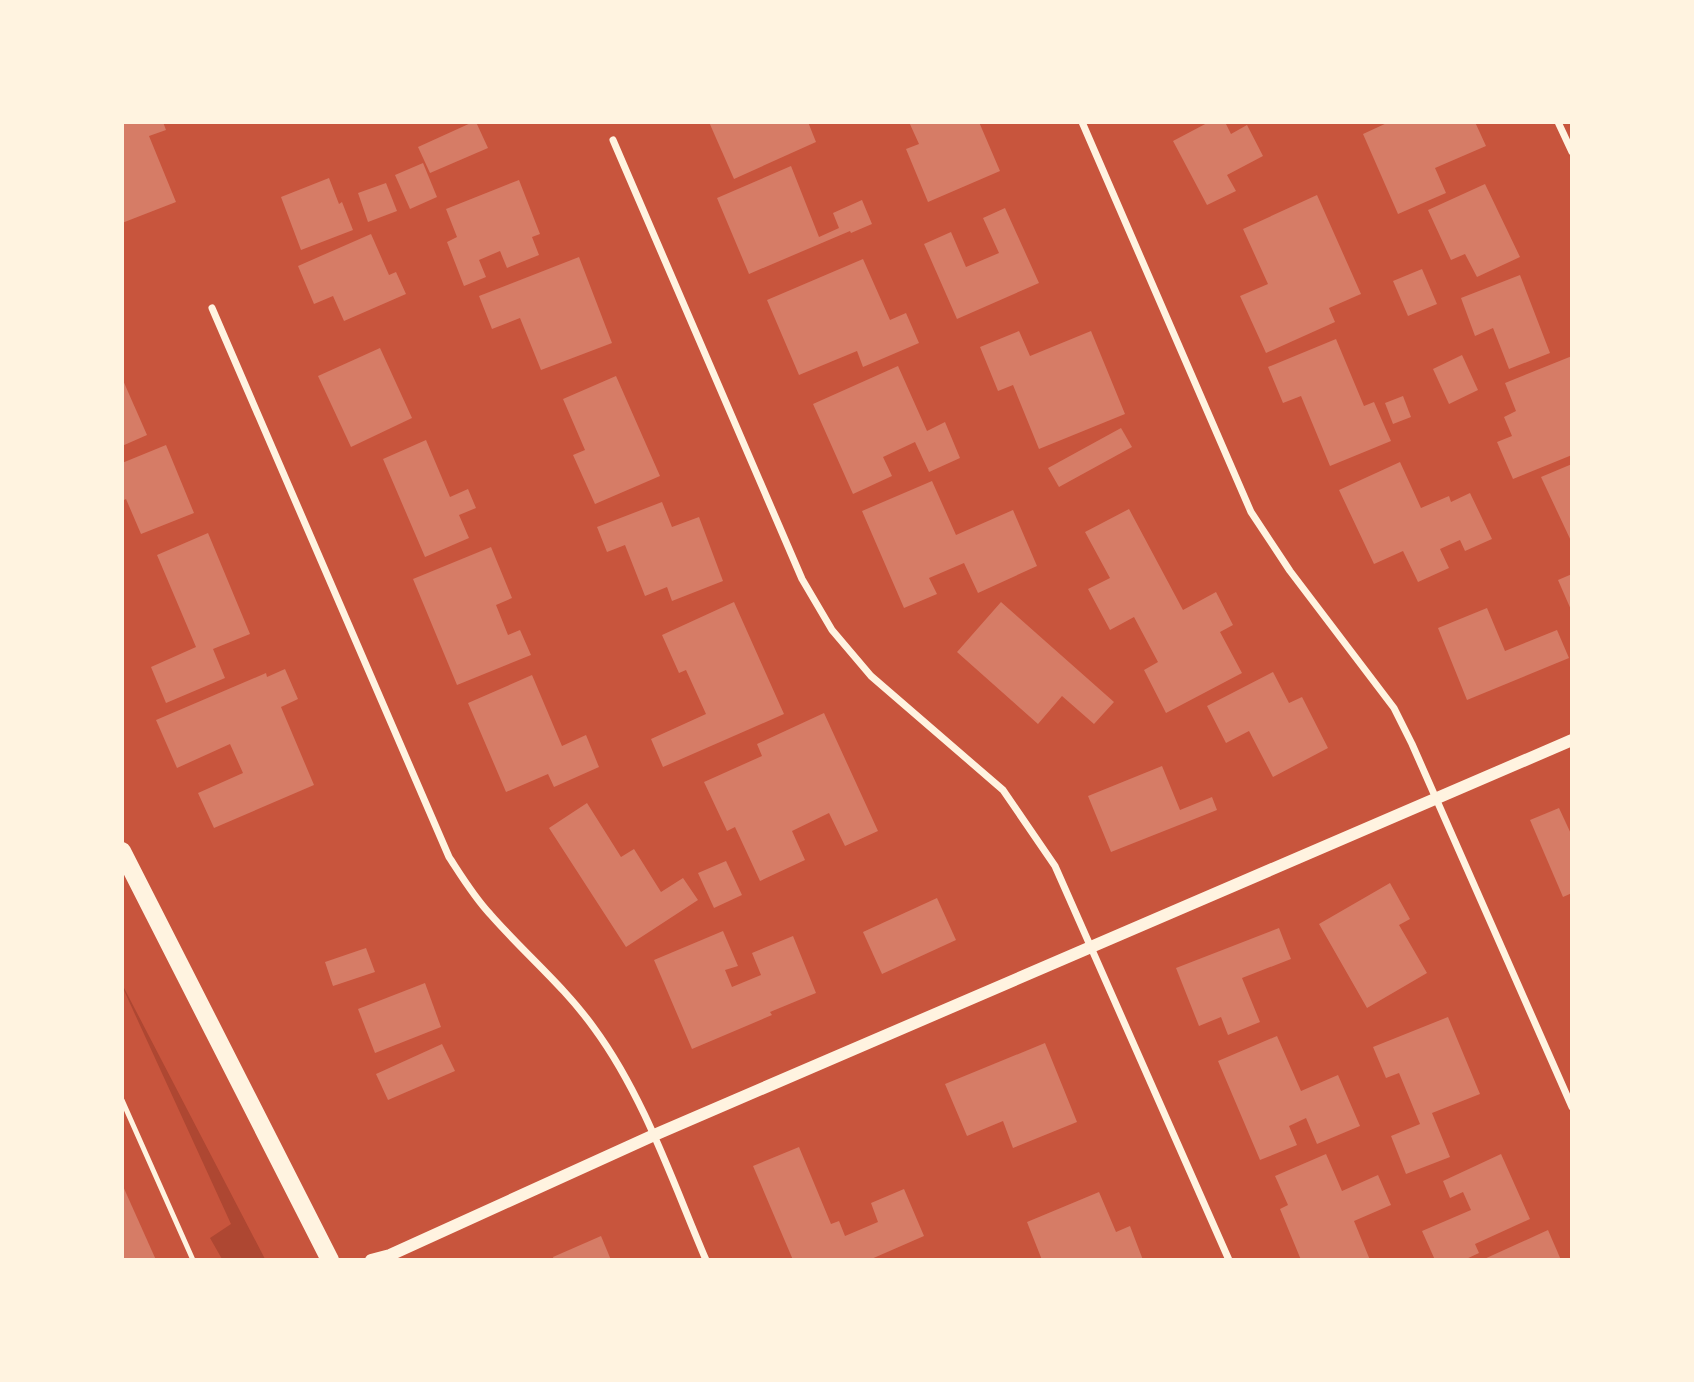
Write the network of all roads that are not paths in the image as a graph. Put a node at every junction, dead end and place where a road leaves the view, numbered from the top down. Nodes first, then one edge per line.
1 (1082, 122) edge
2 (1558, 122) edge
3 (613, 139) dead end
4 (1572, 152) edge
5 (212, 308) dead end
6 (1572, 740) edge
7 (1436, 799) junction
8 (122, 851) edge
9 (1091, 945) junction
10 (122, 1100) edge
11 (1572, 1107) edge
12 (652, 1136) junction
13 (193, 1259) edge
14 (330, 1259) edge
15 (371, 1259) edge
16 (706, 1259) edge
17 (1228, 1259) edge

1 - 7 street
2 - 4 street
3 - 9 street
5 - 12 street
6 - 7 street
7 - 9 street
7 - 11 street
8 - 14 main road
9 - 12 street
9 - 17 street
10 - 13 lane
12 - 15 street
12 - 16 street

